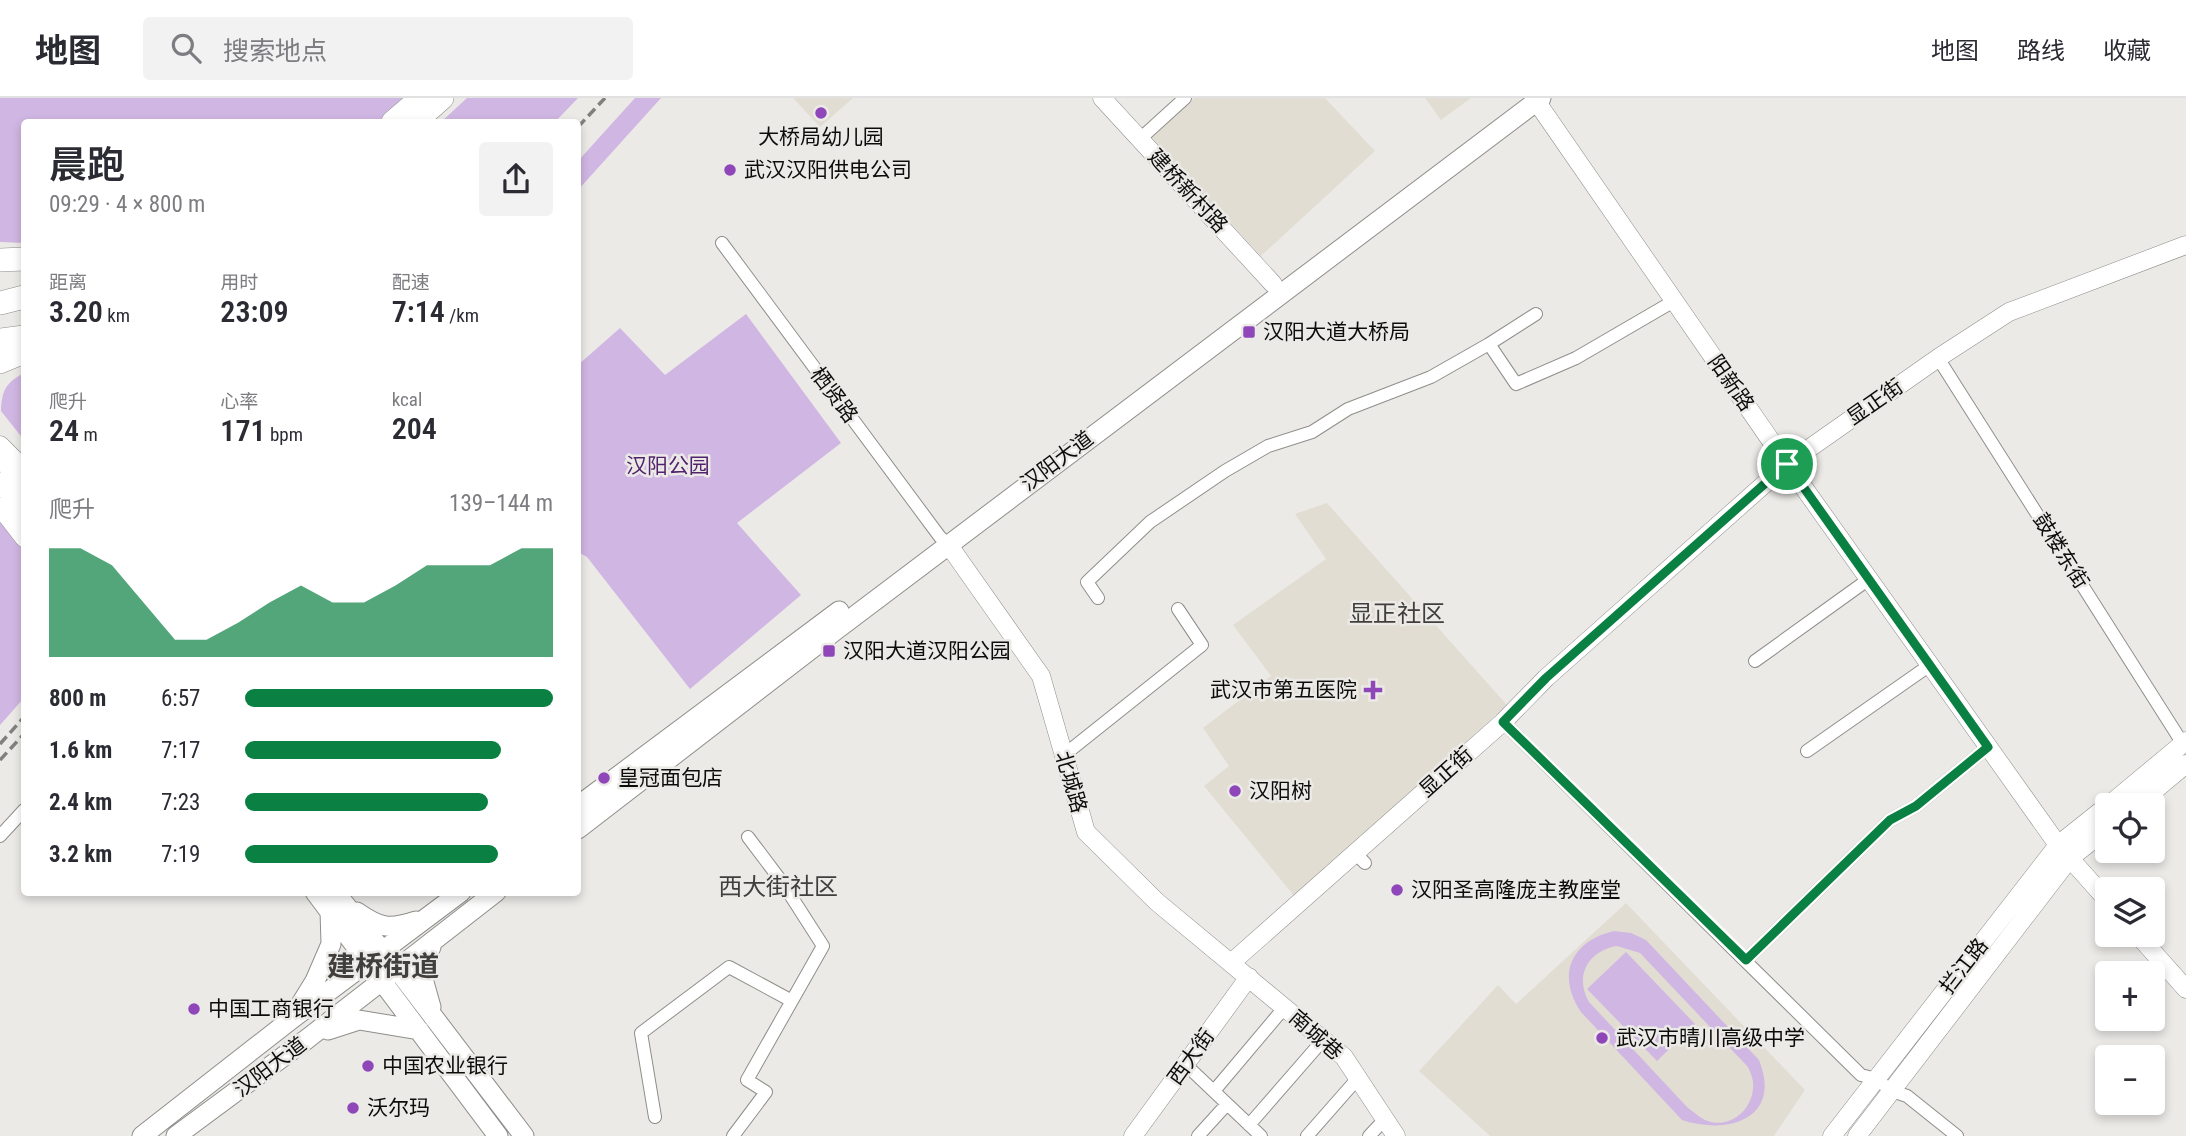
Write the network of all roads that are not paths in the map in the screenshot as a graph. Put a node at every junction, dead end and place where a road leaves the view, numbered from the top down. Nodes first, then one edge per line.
1 (421, 98) edge
2 (442, 98) edge
3 (1102, 98) edge
4 (1185, 98) edge
5 (1532, 99) edge
6 (396, 119) edge
7 (418, 119) edge
8 (1140, 139) junction
9 (722, 243) dead end
10 (2186, 244) edge
11 (1273, 284) junction
12 (21, 298) edge
13 (1674, 301) junction
14 (0, 303) edge
15 (1536, 314) dead end
16 (21, 337) edge
17 (0, 340) edge
18 (1489, 344) junction
19 (21, 353) edge
20 (1938, 358) junction
21 (0, 362) edge
22 (0, 445) edge
23 (0, 456) edge
24 (1787, 464) junction
25 (21, 467) edge
26 (0, 482) edge
27 (21, 483) edge
28 (0, 508) edge
29 (21, 508) edge
30 (21, 534) edge
31 (944, 541) junction
32 (1869, 579) junction
33 (1098, 598) dead end
34 (1178, 610) dead end
35 (1755, 661) dead end
36 (1930, 665) junction
37 (1503, 722) junction
38 (2185, 743) edge
39 (1988, 747) junction
40 (1807, 751) dead end
41 (1063, 755) junction
42 (2186, 764) edge
43 (2124, 793) edge
44 (2151, 793) edge
45 (581, 804) edge
46 (21, 813) edge
47 (2095, 820) edge
48 (581, 827) edge
49 (2095, 835) edge
50 (0, 836) edge
51 (748, 837) dead end
52 (2064, 852) junction
53 (2095, 887) edge
54 (456, 896) edge
55 (491, 896) edge
56 (335, 902) edge
57 (432, 914) junction
58 (446, 931) junction
59 (2149, 947) edge
60 (375, 956) junction
61 (1746, 960) junction
62 (1231, 963) junction
63 (390, 975) junction
64 (1248, 977) junction
65 (2186, 989) edge
66 (792, 1001) junction
67 (1284, 1007) junction
68 (293, 1018) junction
69 (427, 1025) junction
70 (307, 1039) junction
71 (1323, 1040) junction
72 (1185, 1064) junction
73 (1358, 1078) junction
74 (1876, 1079) junction
75 (1214, 1091) junction
76 (1892, 1091) junction
77 (1227, 1104) junction
78 (655, 1117) dead end
79 (1385, 1119) junction
80 (1249, 1125) junction
81 (142, 1136) edge
82 (176, 1136) edge
83 (498, 1136) edge
84 (524, 1136) edge
85 (733, 1136) edge
86 (1133, 1136) edge
87 (1198, 1136) edge
88 (1261, 1136) edge
89 (1307, 1136) edge
90 (1369, 1136) edge
91 (1396, 1136) edge
92 (1832, 1136) edge
93 (1857, 1136) edge
94 (1957, 1136) edge

1 - 6 highway
2 - 7 highway
3 - 8 street, 建桥新村路
4 - 8 street
5 - 11 main road, 汉阳大道
5 - 13 street, 阳新路
5 - 31 main road, 汉阳大道
8 - 11 street, 建桥新村路
9 - 31 street, 栖贤路
10 - 20 street, 显正街
11 - 31 main road, 汉阳大道
12 - 14 highway
13 - 18 street
13 - 24 street, 阳新路
15 - 18 street
16 - 17 highway
18 - 33 street
19 - 21 highway
20 - 24 street, 显正街
20 - 38 street, 鼓楼东街
22 - 25 street
23 - 27 main road
24 - 32 street, 阳新路
24 - 37 street, 显正街
26 - 29 main road
28 - 30 street
31 - 41 street, 北城路
31 - 45 main road, 汉阳大道
31 - 48 main road, 汉阳大道
32 - 35 street
32 - 36 street, 阳新路
34 - 41 street
36 - 39 street, 阳新路
36 - 40 street
37 - 61 street
37 - 62 street, 显正街
38 - 43 street, 拦江路
39 - 52 street, 阳新路
39 - 61 street
41 - 62 street, 北城路
42 - 44 street
46 - 50 street
47 - 52 street, 拦江路
49 - 52 street, 拦江路
51 - 66 street
52 - 53 street, 阳新路
52 - 74 street, 拦江路
52 - 76 street, 拦江路
54 - 57 main road, 汉阳大道
55 - 58 main road, 汉阳大道
56 - 57 main road
56 - 60 main road
56 - 68 main road
57 - 60 main road, 汉阳大道
58 - 63 main road, 汉阳大道
58 - 69 main road
59 - 65 street
60 - 63 main road
60 - 68 main road, 汉阳大道
61 - 74 street
62 - 64 street, 北城路
63 - 69 main road
63 - 70 main road, 汉阳大道
64 - 67 street, 南城巷
64 - 72 street, 西大街
66 - 78 street
66 - 85 street
67 - 71 street, 南城巷
67 - 75 street
68 - 81 main road, 汉阳大道
69 - 70 main road
69 - 83 main road
69 - 84 main road
70 - 82 main road, 汉阳大道
71 - 73 street, 南城巷
71 - 80 street
72 - 75 street
72 - 86 street, 西大街
73 - 79 street, 南城巷
73 - 89 street
74 - 76 street
74 - 92 street, 拦江路
75 - 77 street
76 - 93 street, 拦江路
76 - 94 street
77 - 80 street
77 - 87 street
79 - 90 street
79 - 91 street, 南城巷
80 - 88 street

